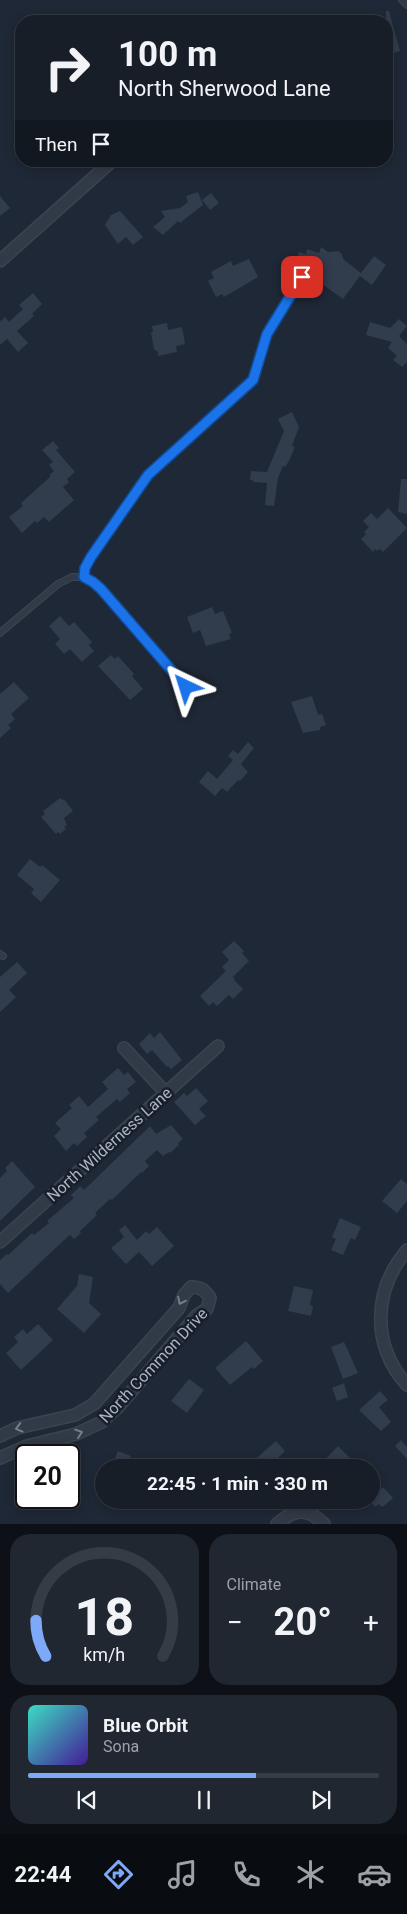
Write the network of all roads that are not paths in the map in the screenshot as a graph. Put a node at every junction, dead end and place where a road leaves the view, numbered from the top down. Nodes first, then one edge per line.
1 (402, 0) edge
2 (407, 5) edge
3 (105, 167) edge
4 (0, 261) edge
5 (302, 277) dead end
6 (84, 577) junction
7 (0, 633) edge
8 (186, 687) dead end
9 (218, 1046) dead end
10 (124, 1048) dead end
11 (166, 1093) junction
12 (0, 1242) edge
13 (407, 1250) edge
14 (407, 1385) edge
15 (0, 1436) edge
16 (0, 1458) edge
17 (277, 1524) edge
18 (324, 1524) edge

1 - 2 lane
3 - 4 street
5 - 6 lane
6 - 7 lane
6 - 8 lane
9 - 11 street, North Wilderness Lane
10 - 11 street
11 - 12 street, North Wilderness Lane
13 - 14 street
16 -> 15 street, North Common Drive
17 - 18 street

